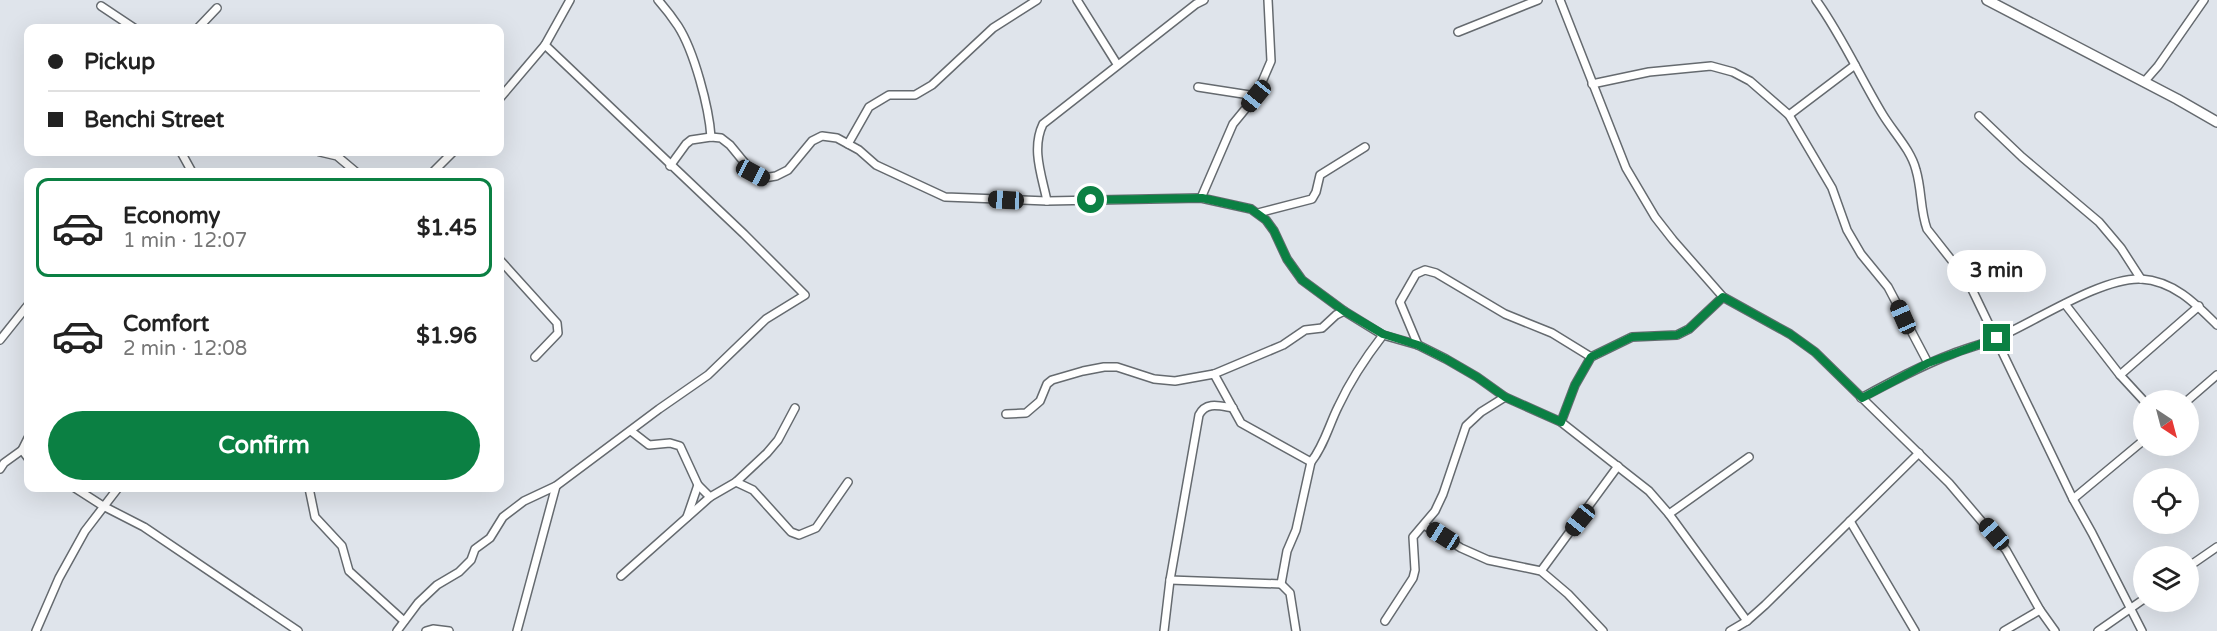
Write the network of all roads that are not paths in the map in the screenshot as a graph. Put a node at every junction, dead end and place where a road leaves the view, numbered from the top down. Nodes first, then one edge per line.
1 (570, 0) edge
2 (658, 0) edge
3 (1037, 0) edge
4 (1077, 0) edge
5 (1204, 0) edge
6 (1268, 0) edge
7 (1538, 0) edge
8 (1560, 0) edge
9 (1816, 0) edge
10 (1987, 0) edge
11 (2204, 0) edge
12 (101, 6) dead end
13 (217, 8) dead end
14 (128, 24) edge
15 (202, 24) edge
16 (1458, 32) dead end
17 (545, 45) junction
18 (1117, 64) junction
19 (1855, 65) junction
20 (2144, 82) junction
21 (1592, 84) junction
22 (1198, 87) dead end
23 (504, 93) edge
24 (1256, 96) junction
25 (1789, 115) junction
26 (1979, 116) dead end
27 (2217, 122) edge
28 (711, 137) junction
29 (848, 144) junction
30 (1365, 147) dead end
31 (337, 156) edge
32 (449, 156) edge
33 (670, 166) junction
34 (351, 168) edge
35 (438, 168) edge
36 (1202, 198) junction
37 (1047, 201) junction
38 (1258, 213) junction
39 (504, 264) edge
40 (2141, 279) junction
41 (1723, 297) junction
42 (2065, 304) junction
43 (2199, 306) junction
44 (24, 310) edge
45 (1344, 311) junction
46 (2217, 325) edge
47 (1383, 334) junction
48 (1997, 338) junction
49 (0, 340) edge
50 (1418, 345) junction
51 (534, 357) dead end
52 (1591, 357) junction
53 (1928, 363) junction
54 (1214, 374) junction
55 (2120, 375) junction
56 (2217, 375) edge
57 (2134, 390) edge
58 (2199, 391) edge
59 (1505, 397) junction
60 (1862, 398) junction
61 (795, 408) dead end
62 (1233, 408) junction
63 (1006, 414) dead end
64 (1561, 422) junction
65 (631, 431) junction
66 (24, 446) edge
67 (2133, 449) edge
68 (22, 450) junction
69 (24, 453) edge
70 (1919, 453) junction
71 (1749, 457) dead end
72 (1311, 462) junction
73 (1618, 466) junction
74 (0, 469) edge
75 (736, 482) junction
76 (848, 482) dead end
77 (698, 485) junction
78 (556, 486) junction
79 (81, 492) edge
80 (115, 492) edge
81 (310, 492) edge
82 (710, 496) junction
83 (2073, 499) junction
84 (103, 506) junction
85 (1669, 514) junction
86 (686, 518) junction
87 (1850, 521) junction
88 (1424, 525) junction
89 (2217, 547) edge
90 (2199, 559) edge
91 (1541, 571) junction
92 (621, 576) dead end
93 (1170, 580) junction
94 (1281, 584) junction
95 (2131, 608) junction
96 (2040, 609) junction
97 (404, 621) junction
98 (1385, 621) dead end
99 (1747, 621) junction
100 (36, 631) edge
101 (298, 631) edge
102 (397, 631) edge
103 (426, 631) edge
104 (449, 631) edge
105 (517, 631) edge
106 (1164, 631) edge
107 (1296, 631) edge
108 (1603, 631) edge
109 (1730, 631) edge
110 (1915, 631) edge
111 (2004, 631) edge
112 (2055, 631) edge
113 (2098, 631) edge
114 (2142, 631) edge

1 - 17 street
2 - 28 street
3 - 29 street
4 - 18 street
5 - 18 street
6 - 24 street
7 - 16 street
8 - 21 street
9 - 19 street
10 - 20 main road
11 - 20 street
12 - 14 street
13 - 15 street
17 - 23 street
17 - 33 street
18 - 37 street
19 - 25 street
19 - 48 street
20 - 27 main road
21 - 25 street
21 - 41 street
22 - 24 street
24 - 36 street
25 - 53 street
26 - 40 street
28 - 29 street
28 - 33 street
29 - 37 street
30 - 38 street
31 - 34 street
32 - 35 street
33 - 65 street
36 - 37 street
36 - 38 street
38 - 45 street
39 - 51 street
40 - 42 street
40 - 43 street
41 - 52 street
41 - 60 street
42 - 48 street
42 - 55 street
43 - 46 street
43 - 55 street
44 - 49 street
45 - 47 street
45 - 54 street
47 - 50 street
47 - 72 street
48 - 53 street
48 - 83 street
50 - 52 street
50 - 59 street
52 - 64 street
53 - 60 street
54 - 62 street
54 - 63 street
55 - 57 street
56 - 58 street
59 - 64 street
59 - 88 street
60 - 70 street
61 - 75 street
62 - 72 street
62 - 93 street
64 - 73 street
65 - 77 street
65 - 78 street
66 - 68 street
67 - 83 street
68 - 69 street
68 - 74 street
70 - 87 street
70 - 96 street
71 - 85 street
72 - 94 street
73 - 85 street
73 - 91 street
75 - 76 street
75 - 82 street
77 - 82 street
77 - 86 street
78 - 97 street
78 - 105 street
79 - 84 street
80 - 84 street
81 - 97 street
82 - 86 street
83 - 95 street
84 - 100 street
84 - 101 street
85 - 99 street
86 - 92 street
87 - 99 street
87 - 110 street
88 - 91 street
88 - 98 street
89 - 90 street
91 - 108 street
93 - 94 street
93 - 106 street
94 - 107 street
95 - 113 street
95 - 114 street
96 - 111 street
96 - 112 street
97 - 102 street
99 - 109 street
103 - 104 street

